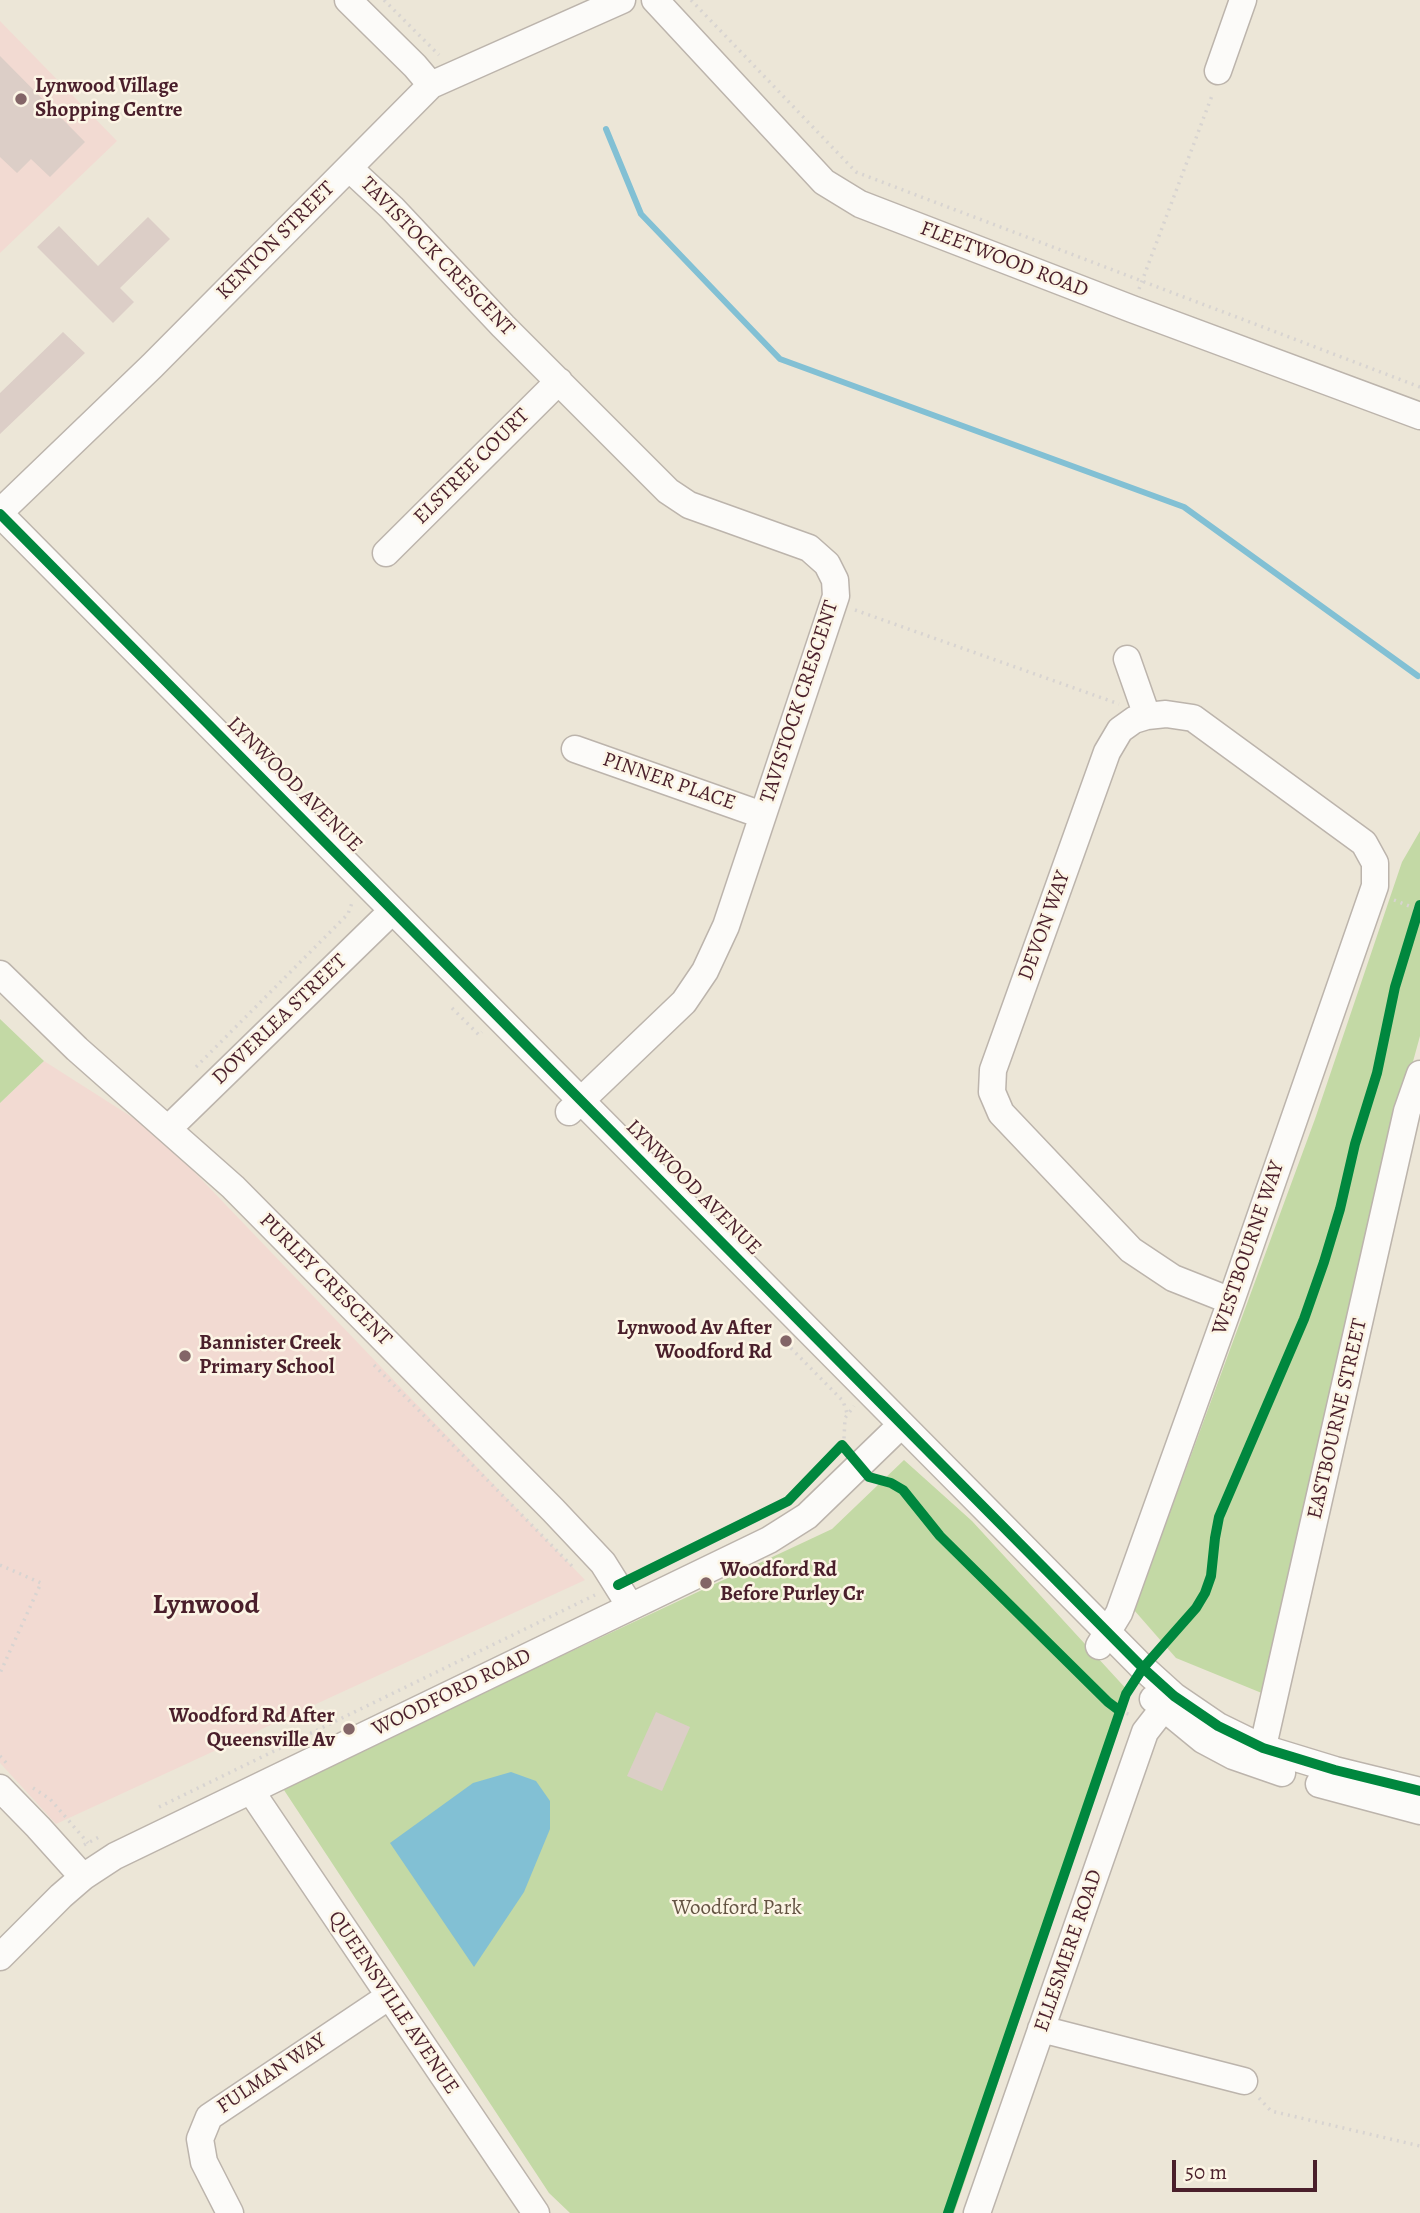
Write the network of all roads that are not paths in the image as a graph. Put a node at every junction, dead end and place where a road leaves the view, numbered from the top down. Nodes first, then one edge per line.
1 (348, 0) edge
2 (622, 0) edge
3 (655, 0) edge
4 (1243, 0) edge
5 (1218, 71) road end
6 (431, 85) junction
7 (349, 168) junction
8 (559, 382) junction
9 (1419, 413) edge
10 (0, 513) edge
11 (0, 538) edge
12 (386, 553) dead end
13 (1127, 659) dead end
14 (1140, 718) junction
15 (575, 749) dead end
16 (762, 815) junction
17 (386, 916) junction
18 (0, 974) edge
19 (1420, 1074) edge
20 (574, 1106) junction
21 (169, 1128) junction
22 (1231, 1301) junction
23 (895, 1431) junction
24 (630, 1606) junction
25 (1103, 1641) junction
26 (1168, 1702) junction
27 (1261, 1757) junction
28 (7, 1780) edge
29 (251, 1791) junction
30 (1420, 1791) edge
31 (1420, 1811) edge
32 (83, 1877) junction
33 (0, 1956) edge
34 (388, 1997) junction
35 (1041, 2029) junction
36 (1244, 2081) road end
37 (230, 2213) edge
38 (536, 2213) edge
39 (977, 2213) edge

1 - 6 street
2 - 6 street, KENTON STREET
3 - 9 street, FLEETWOOD ROAD
4 - 5 street
6 - 7 street, KENTON STREET
7 - 8 street, TAVISTOCK CRESCENT
7 - 10 street, KENTON STREET
8 - 12 street, ELSTREE COURT
8 - 16 street, TAVISTOCK CRESCENT
10 - 17 street, LYNWOOD AVENUE
11 - 17 street, LYNWOOD AVENUE
13 - 14 street
14 - 22 street, DEVON WAY
14 - 22 street, WESTBOURNE WAY
15 - 16 street, PINNER PLACE
16 - 20 street, TAVISTOCK CRESCENT
17 - 20 street, LYNWOOD AVENUE
17 - 21 street, DOVERLEA STREET
18 - 21 street, PURLEY CRESCENT
19 - 27 street, EASTBOURNE STREET
20 - 23 street, LYNWOOD AVENUE
21 - 24 street, PURLEY CRESCENT
22 - 25 street, WESTBOURNE WAY
23 - 24 street, WOODFORD ROAD
23 - 25 street, LYNWOOD AVENUE
24 - 29 street, WOODFORD ROAD
25 - 26 street, LYNWOOD AVENUE
25 - 26 street, LYNWOOD AVENUE
26 - 27 street, LYNWOOD AVENUE
26 - 35 street, ELLESMERE ROAD
27 - 30 street, LYNWOOD AVENUE
27 - 31 street, LYNWOOD AVENUE
28 - 32 street
29 - 32 street, WOODFORD ROAD
29 - 34 street, QUEENSVILLE AVENUE
32 - 33 street, WOODFORD ROAD
34 - 37 street, FULMAN WAY
34 - 38 street, QUEENSVILLE AVENUE
35 - 36 street
35 - 39 street, ELLESMERE ROAD

